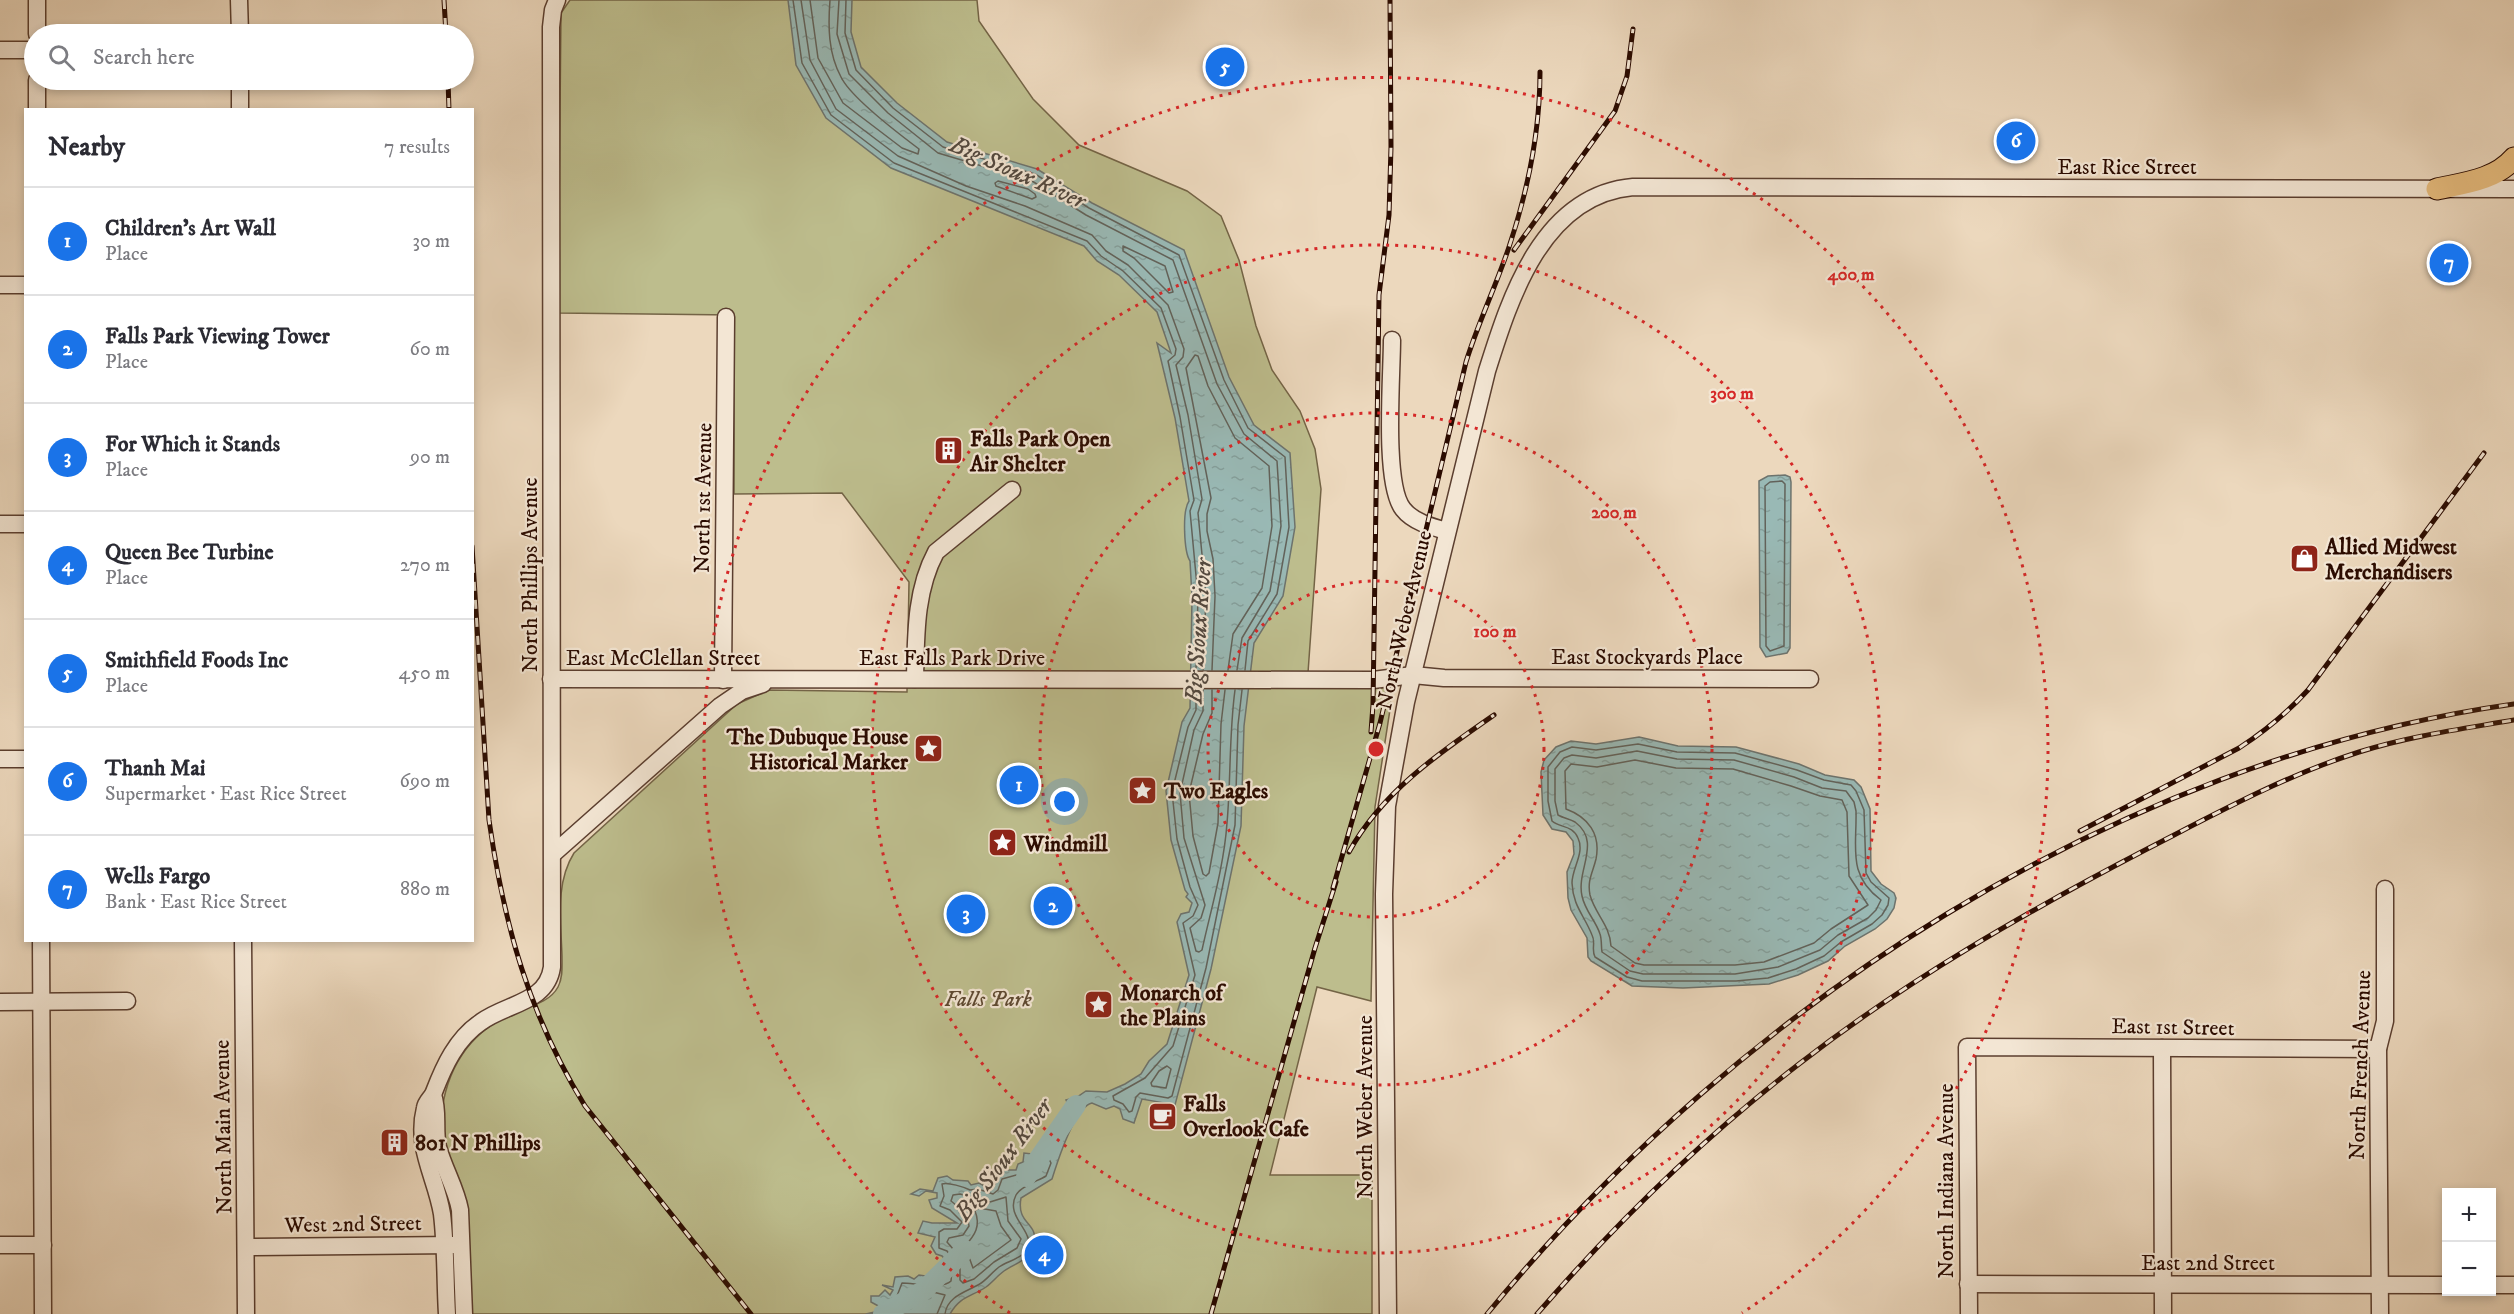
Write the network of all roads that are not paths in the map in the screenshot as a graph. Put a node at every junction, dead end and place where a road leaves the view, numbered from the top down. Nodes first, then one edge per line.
1 (37, 0) edge
2 (240, 0) edge
3 (557, 0) edge
4 (37, 24) edge
5 (240, 24) edge
6 (0, 50) edge
7 (24, 50) edge
8 (37, 90) edge
9 (240, 90) edge
10 (37, 108) edge
11 (240, 108) edge
12 (2514, 158) edge
13 (1633, 187) joint
14 (2437, 189) junction
15 (2514, 189) edge
16 (0, 285) edge
17 (24, 285) edge
18 (726, 316) dead end
19 (1392, 340) dead end
20 (1012, 490) dead end
21 (0, 524) edge
22 (24, 524) edge
23 (1447, 531) junction
24 (1413, 675) junction
25 (551, 679) junction
26 (775, 679) junction
27 (1810, 679) dead end
28 (723, 680) junction
29 (915, 680) junction
30 (0, 759) edge
31 (24, 759) edge
32 (553, 854) junction
33 (2385, 889) dead end
34 (41, 942) edge
35 (243, 942) edge
36 (127, 1001) dead end
37 (0, 1002) edge
38 (41, 1002) junction
39 (1967, 1047) joint
40 (2162, 1048) junction
41 (2378, 1049) junction
42 (433, 1095) junction
43 (0, 1245) edge
44 (43, 1245) junction
45 (444, 1245) junction
46 (461, 1245) junction
47 (246, 1247) junction
48 (1968, 1284) junction
49 (2163, 1285) junction
50 (2379, 1285) junction
51 (2442, 1285) edge
52 (2496, 1285) edge
53 (2514, 1285) edge
54 (43, 1314) edge
55 (246, 1314) edge
56 (447, 1314) edge
57 (464, 1314) edge
58 (1388, 1314) edge
59 (1969, 1314) edge
60 (2163, 1314) edge
61 (2380, 1314) edge

1 - 4 street
2 - 5 street
3 - 25 street, North Phillips Avenue
6 - 7 street
8 - 10 street
9 - 11 street
12 - 14 main road
13 - 14 street, East Rice Street
13 - 23 street, North Weber Avenue
14 - 15 street, East Rice Street
16 - 17 street
18 - 28 street, North 1st Avenue
19 - 23 street
20 - 29 street
21 - 22 street
23 - 24 street, North Weber Avenue
24 - 27 street, East Stockyards Place
24 - 29 street, East Falls Park Drive
24 - 58 street, North Weber Avenue
25 - 28 street, East McClellan Street
25 - 32 street, North Phillips Avenue
26 - 28 street, East McClellan Street
26 - 29 street, East Falls Park Drive
26 - 32 street, East Falls Park Drive
30 - 31 street
32 - 42 street, North Phillips Avenue
33 - 41 street, North French Avenue
34 - 38 street
35 - 47 street, North Main Avenue
36 - 38 street
37 - 38 street
38 - 44 street
39 - 40 street, East 1st Street
39 - 48 street, North Indiana Avenue
40 - 41 street, East 1st Street
40 - 49 street
41 - 50 street, North French Avenue
42 - 45 street, North Phillips Avenue
42 - 46 street, North Phillips Avenue
43 - 44 street
44 - 54 street
45 - 46 street, West 2nd Street
45 - 47 street, West 2nd Street
45 - 56 street, North Phillips Avenue
46 - 57 street, North Phillips Avenue
47 - 55 street, North Main Avenue
48 - 49 street, East 2nd Street
48 - 59 street, North Indiana Avenue
49 - 50 street, East 2nd Street
49 - 60 street
50 - 51 street, East 2nd Street
50 - 61 street, North French Avenue
52 - 53 street

